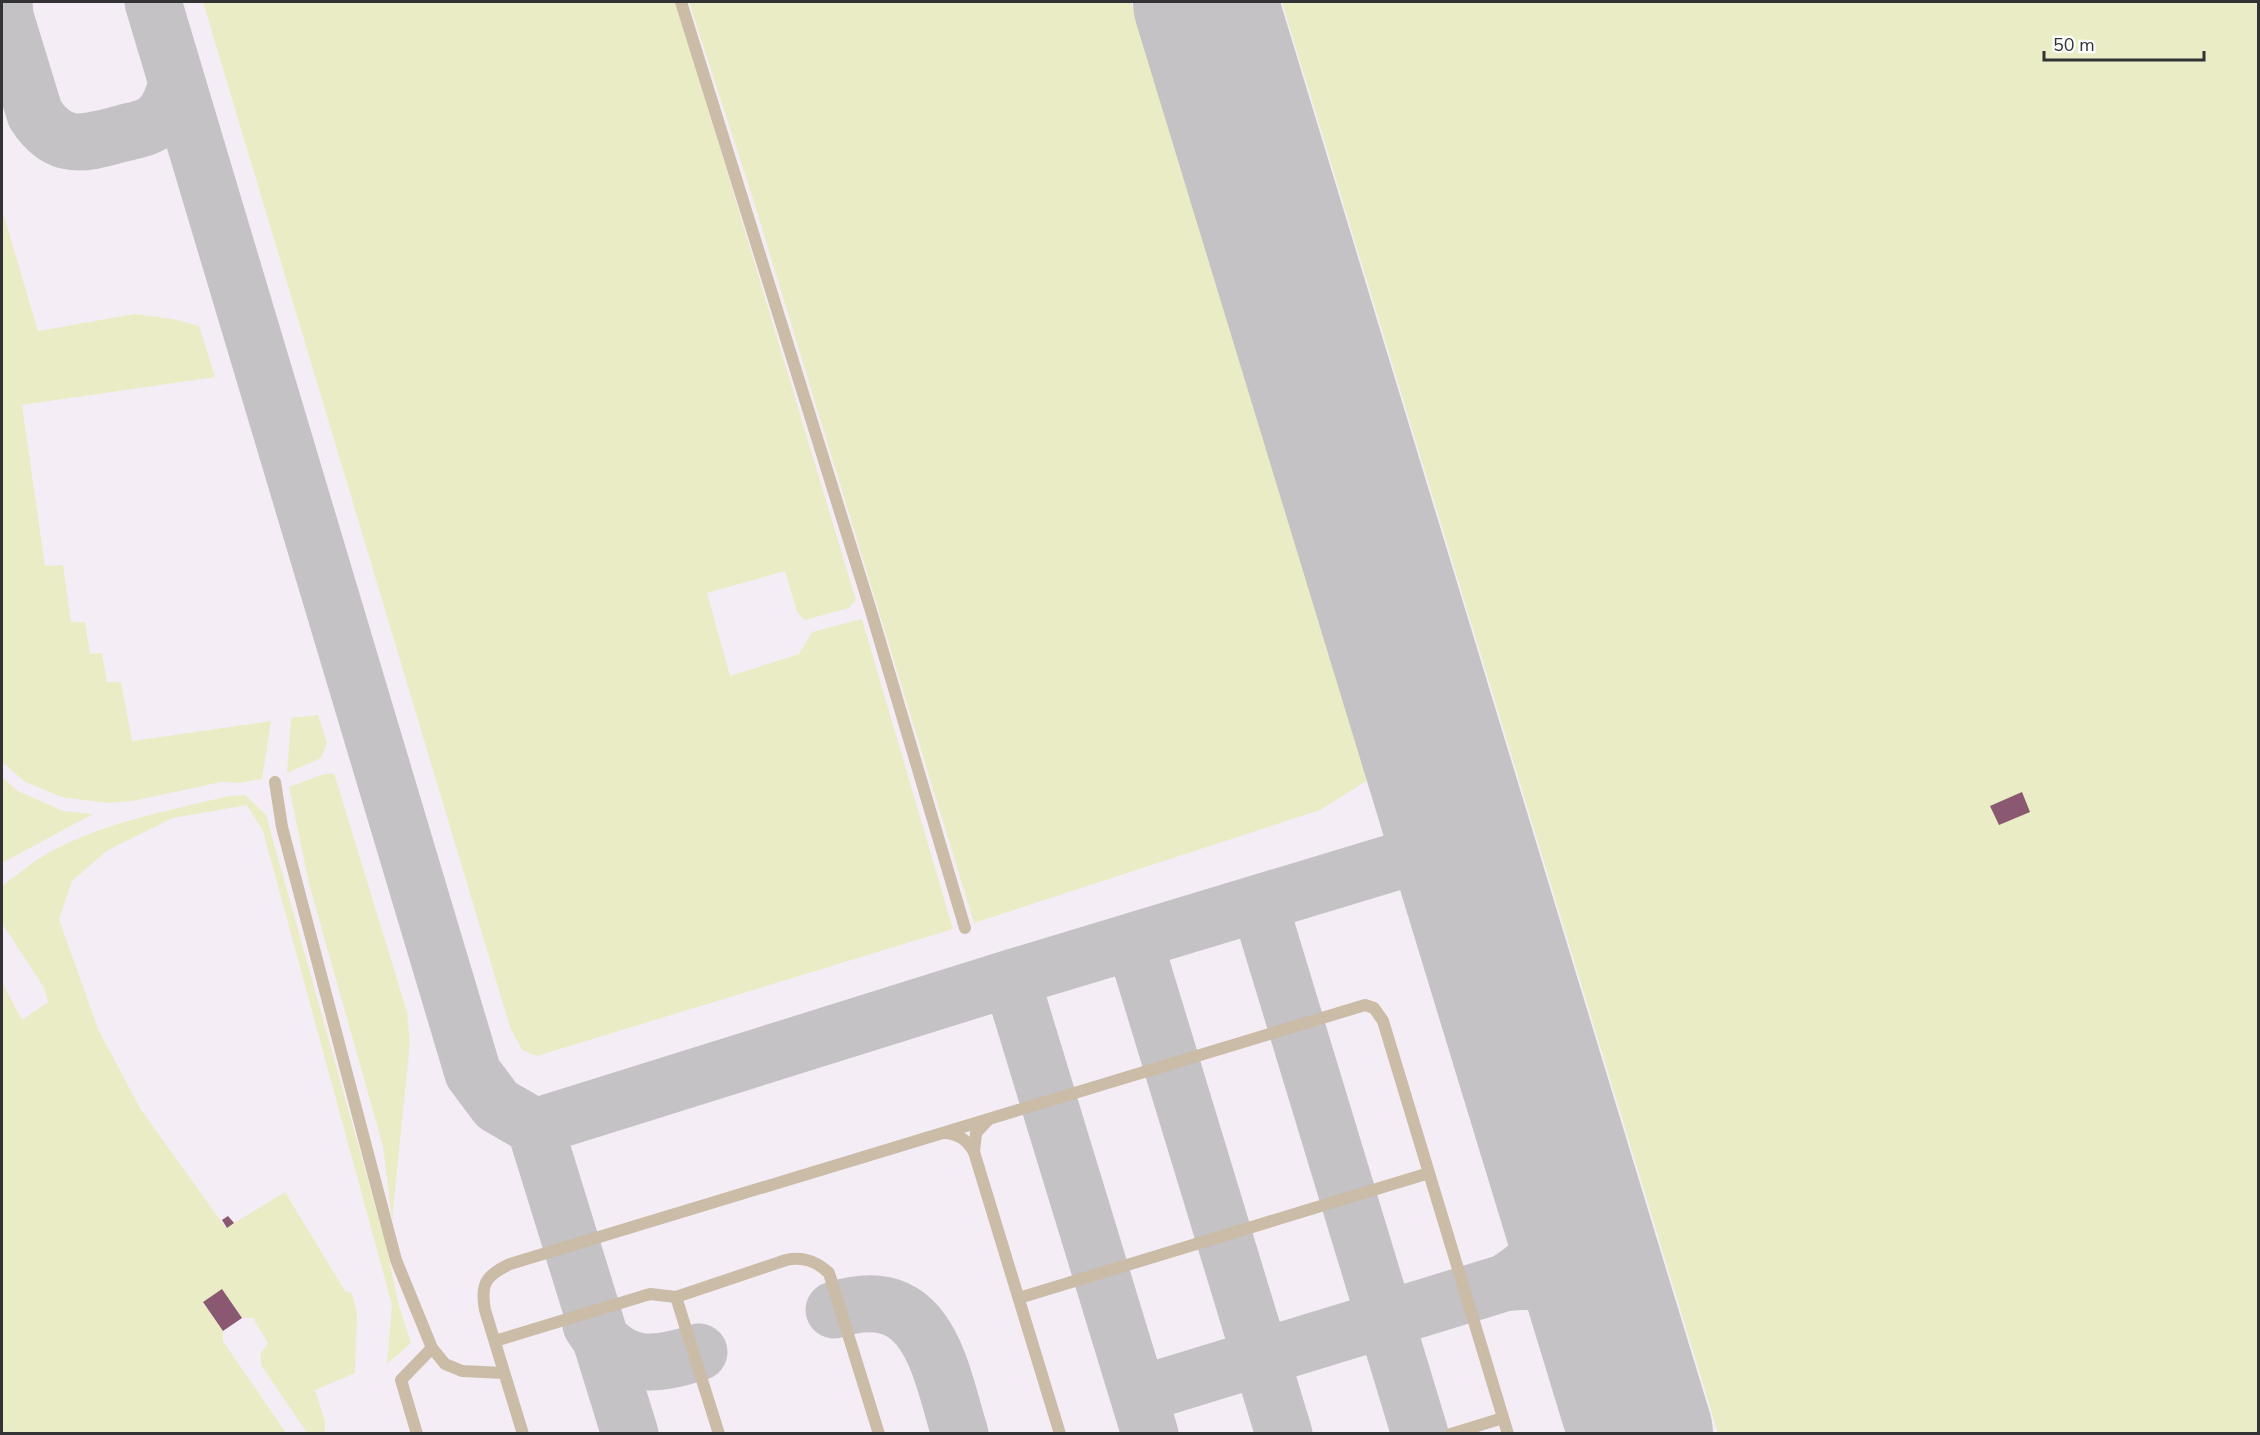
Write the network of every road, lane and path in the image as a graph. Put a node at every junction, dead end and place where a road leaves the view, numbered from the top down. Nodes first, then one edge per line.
1 (681, 2) edge
2 (274, 782) dead end
3 (965, 928) dead end
4 (990, 1118) junction
5 (942, 1133) junction
6 (974, 1152) junction
7 (1429, 1173) junction
8 (676, 1297) junction
9 (1019, 1298) junction
10 (495, 1341) junction
11 (432, 1348) junction
12 (504, 1373) junction
13 (1503, 1418) junction
14 (417, 1434) edge
15 (523, 1434) edge
16 (719, 1434) edge
17 (879, 1434) edge
18 (1060, 1434) edge
19 (1451, 1434) edge
20 (1508, 1434) edge

1 - 3 lane
2 - 11 lane
4 - 5 lane
4 - 6 lane
4 - 7 lane
5 - 6 lane
5 - 10 lane
6 - 9 lane
7 - 9 lane
7 - 13 lane
8 - 10 lane
8 - 16 lane
8 - 17 lane
9 - 18 lane
10 - 12 lane
11 - 12 lane
11 - 14 lane
12 - 15 lane
13 - 19 lane
13 - 20 lane

